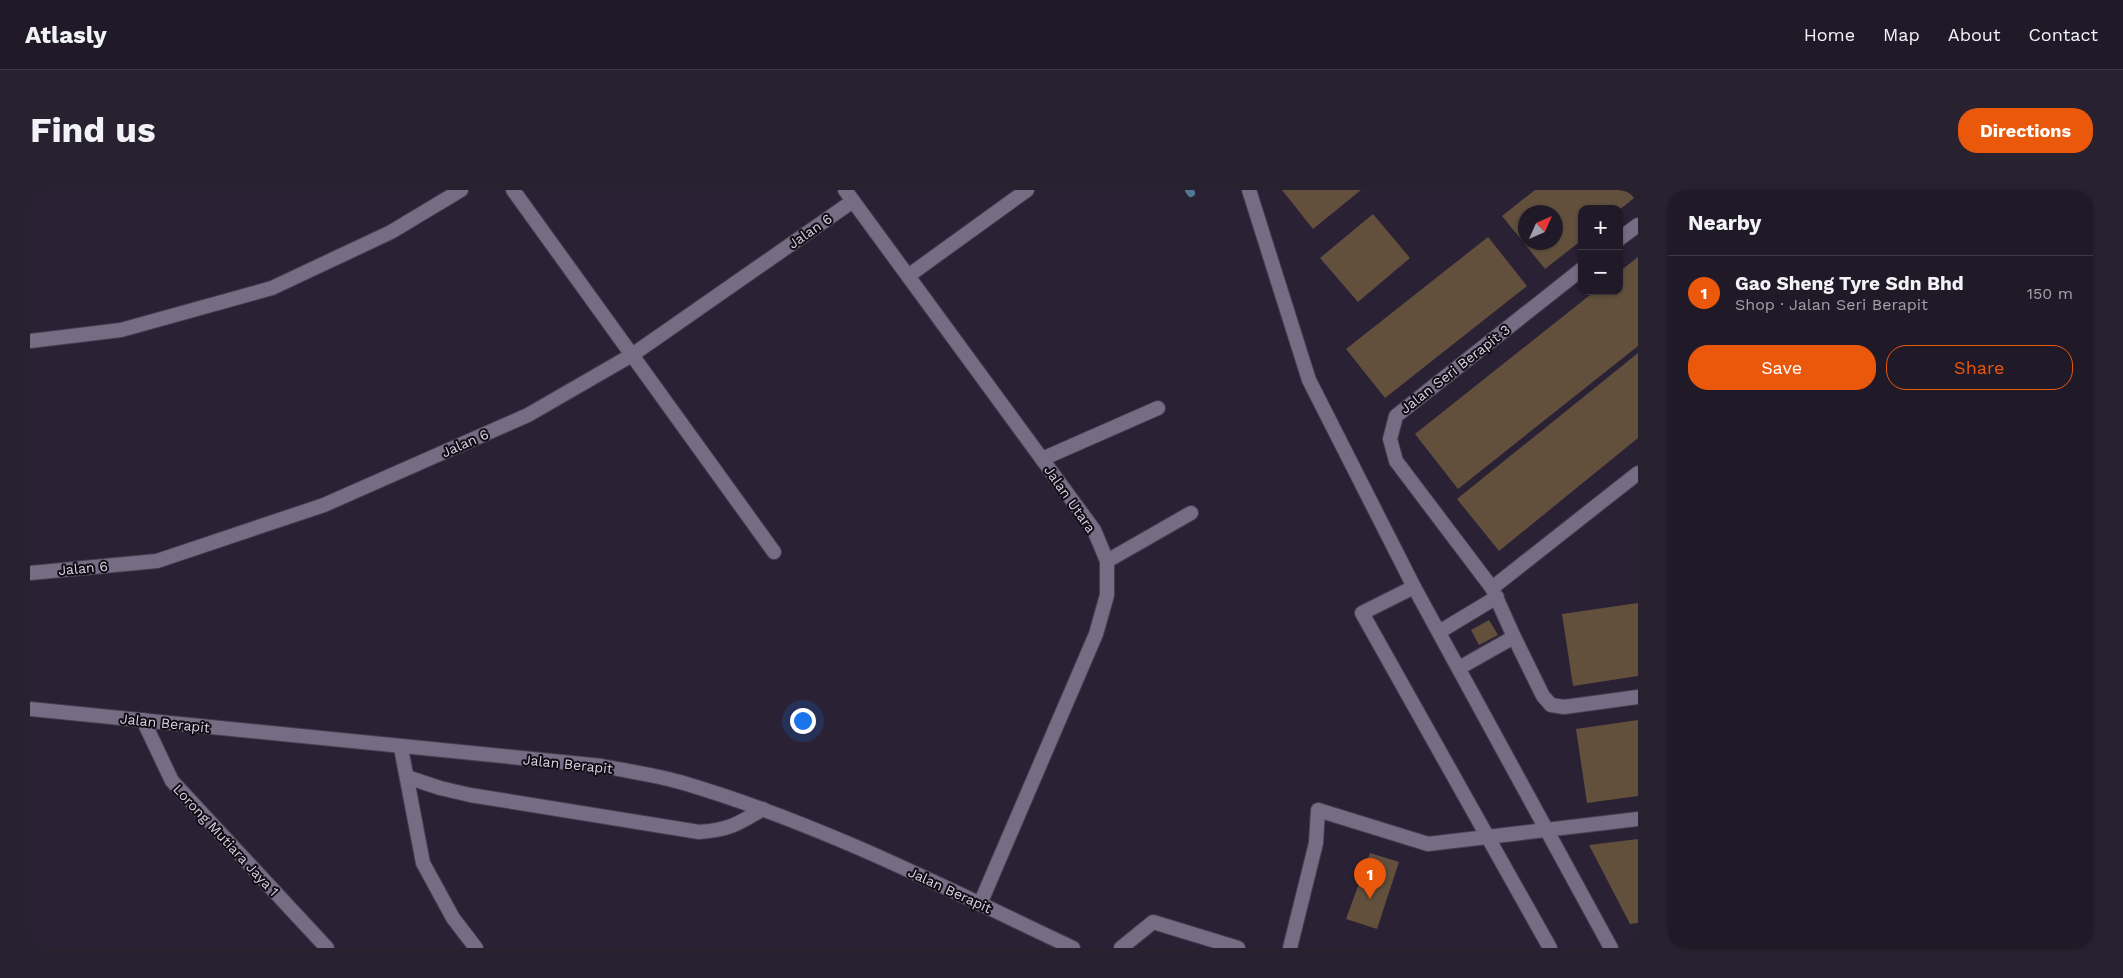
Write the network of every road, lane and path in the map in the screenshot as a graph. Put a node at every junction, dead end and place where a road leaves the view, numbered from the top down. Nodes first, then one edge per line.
1 (461, 190) edge
2 (513, 190) edge
3 (1027, 190) edge
4 (1249, 190) edge
5 (849, 195) edge
6 (1638, 225) edge
7 (1623, 236) edge
8 (1578, 272) edge
9 (908, 276) junction
10 (30, 341) edge
11 (632, 355) junction
12 (1158, 408) dead end
13 (1042, 459) junction
14 (1638, 473) edge
15 (1191, 513) dead end
16 (774, 552) dead end
17 (1107, 561) junction
18 (30, 573) edge
19 (1414, 587) junction
20 (1494, 592) junction
21 (1439, 632) junction
22 (1514, 637) junction
23 (1459, 668) junction
24 (1638, 697) edge
25 (30, 709) edge
26 (143, 720) junction
27 (402, 748) junction
28 (407, 777) junction
29 (763, 809) junction
30 (1638, 819) edge
31 (1548, 829) junction
32 (1488, 836) junction
33 (980, 904) junction
34 (327, 948) edge
35 (476, 948) edge
36 (1073, 948) edge
37 (1121, 948) edge
38 (1238, 948) edge
39 (1290, 948) edge
40 (1550, 948) edge
41 (1611, 948) edge

1 - 10 street
2 - 11 street
3 - 9 street
4 - 19 street
5 - 9 street, Jalan Utara
5 - 11 street, Jalan 6
6 - 7 street
8 - 20 street, Jalan Seri Berapit 3
9 - 13 street, Jalan Utara
11 - 16 street
11 - 18 street, Jalan 6
12 - 13 street
13 - 17 street, Jalan Utara
14 - 20 street
15 - 17 street
17 - 33 street, Jalan Utara
19 - 21 street
19 - 32 street
20 - 21 street
20 - 22 street, Jalan Seri Berapit 3
21 - 23 street
22 - 23 street
22 - 24 street, Jalan Seri Berapit 3
23 - 31 street
25 - 26 street, Jalan Berapit
26 - 27 street, Jalan Berapit
26 - 34 street, Lorong Mutiara Jaya 1
27 - 28 street
27 - 29 street, Jalan Berapit
28 - 29 street
28 - 35 street
29 - 33 street, Jalan Berapit
30 - 31 street
31 - 32 street
31 - 41 street
32 - 39 street
32 - 40 street
33 - 36 street, Jalan Berapit
37 - 38 street

